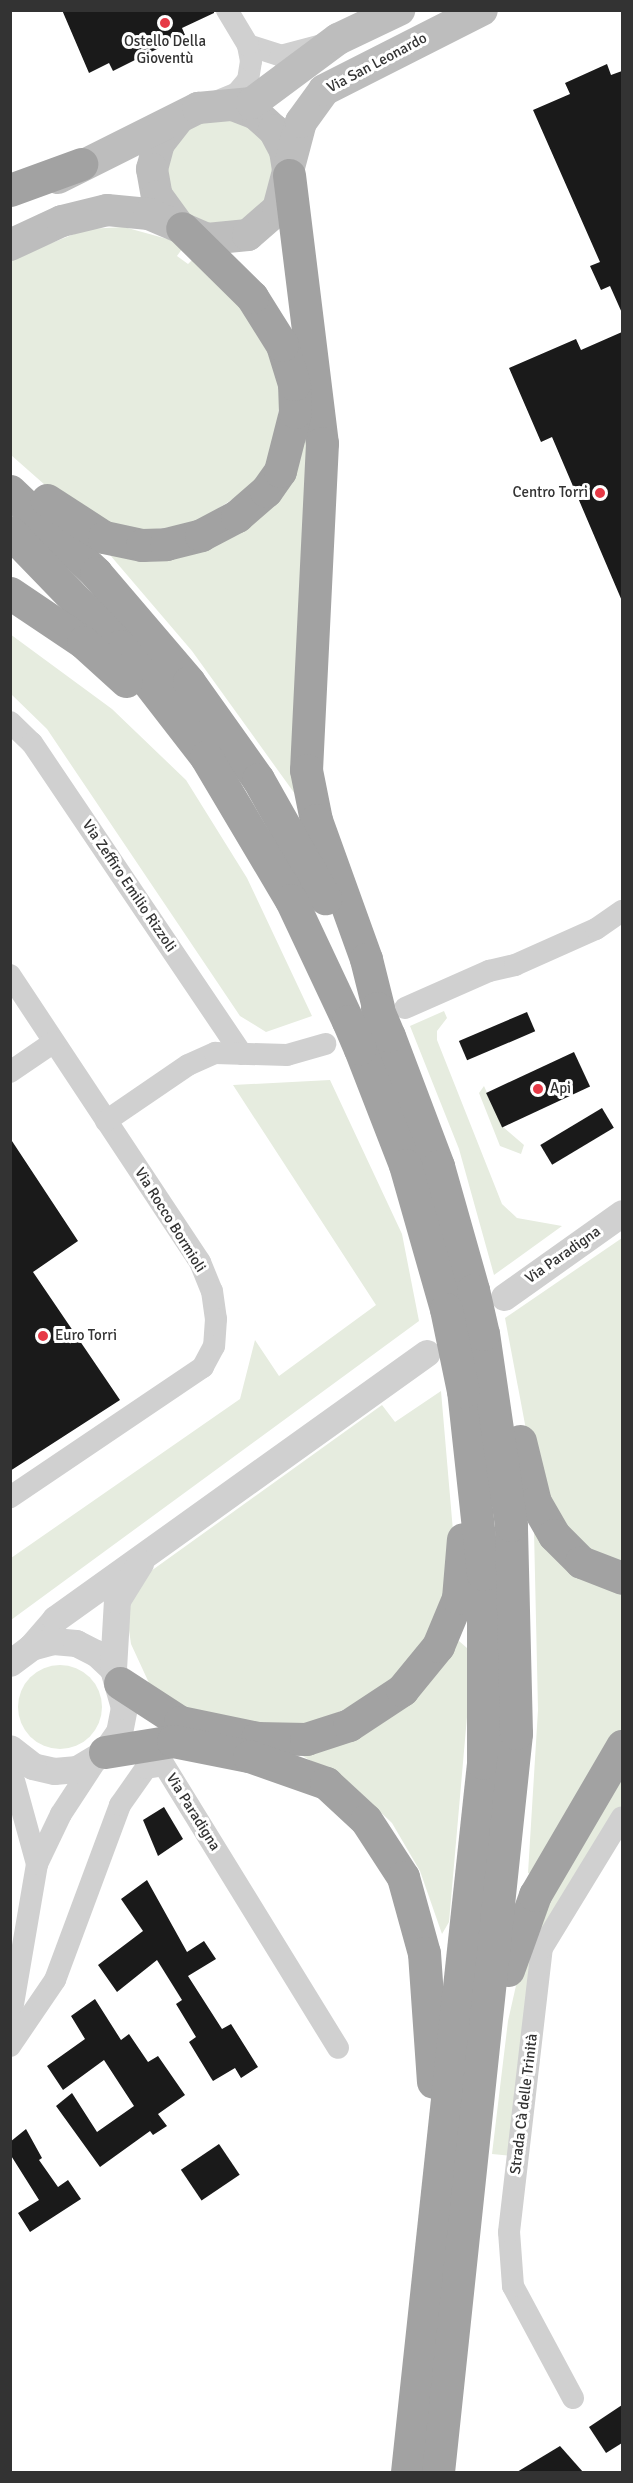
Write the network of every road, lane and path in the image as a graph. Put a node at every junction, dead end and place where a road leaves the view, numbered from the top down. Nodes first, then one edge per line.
1 (227, 10) edge
2 (399, 10) edge
3 (482, 10) edge
4 (338, 39) junction
5 (248, 45) junction
6 (210, 108) junction
7 (81, 164) junction
8 (289, 175) junction
9 (10, 190) edge
10 (10, 204) edge
11 (182, 228) junction
12 (10, 245) edge
13 (10, 468) edge
14 (10, 491) edge
15 (10, 532) edge
16 (10, 593) edge
17 (10, 722) edge
18 (232, 798) junction
19 (622, 911) edge
20 (10, 975) edge
21 (377, 1021) junction
22 (54, 1042) junction
23 (325, 1044) dead end
24 (242, 1054) junction
25 (10, 1072) edge
26 (106, 1121) junction
27 (622, 1213) edge
28 (488, 1305) junction
29 (426, 1353) dead end
30 (463, 1391) junction
31 (10, 1497) edge
32 (147, 1552) junction
33 (622, 1578) edge
34 (21, 1655) edge
35 (116, 1676) junction
36 (622, 1746) edge
37 (10, 1748) edge
38 (101, 1756) junction
39 (10, 1766) edge
40 (622, 1817) edge
41 (37, 1864) junction
42 (10, 2022) edge
43 (10, 2046) edge
44 (338, 2048) dead end
45 (471, 2175) junction
46 (425, 2311) junction
47 (573, 2397) dead end
48 (407, 2472) edge
49 (438, 2472) edge

1 - 5 street
2 - 4 main road
3 - 8 main road, Via San Leonardo
4 - 5 street
4 - 6 main road
5 - 6 street
6 - 7 main road
6 - 8 main road
6 - 11 main road
7 - 9 highway
7 - 10 main road
8 - 11 main road, Via San Leonardo
8 - 21 highway
11 - 12 main road, Via San Leonardo
11 - 13 highway
14 - 21 highway
15 - 18 highway
16 - 18 highway
17 - 24 street, Via Zeffiro Emilio Rizzoli
18 - 21 highway
19 - 21 street
20 - 22 street, Via Rocco Bormioli
21 - 28 highway
21 - 30 highway, bridge
22 - 25 street
22 - 26 street, Via Rocco Bormioli
23 - 24 street
24 - 26 street
26 - 31 street, Via Rocco Bormioli
27 - 28 street, Via Paradigna
28 - 33 highway
28 - 45 highway
29 - 32 street
30 - 35 highway
30 - 46 highway
32 - 34 street
32 - 35 street
34 - 35 street
35 - 38 street
36 - 45 highway
37 - 38 street
38 - 41 street
38 - 46 highway
39 - 41 street
40 - 47 street, Strada Cà delle Trinità
41 - 42 street
43 - 44 street, Via Paradigna
45 - 49 highway
46 - 48 highway

